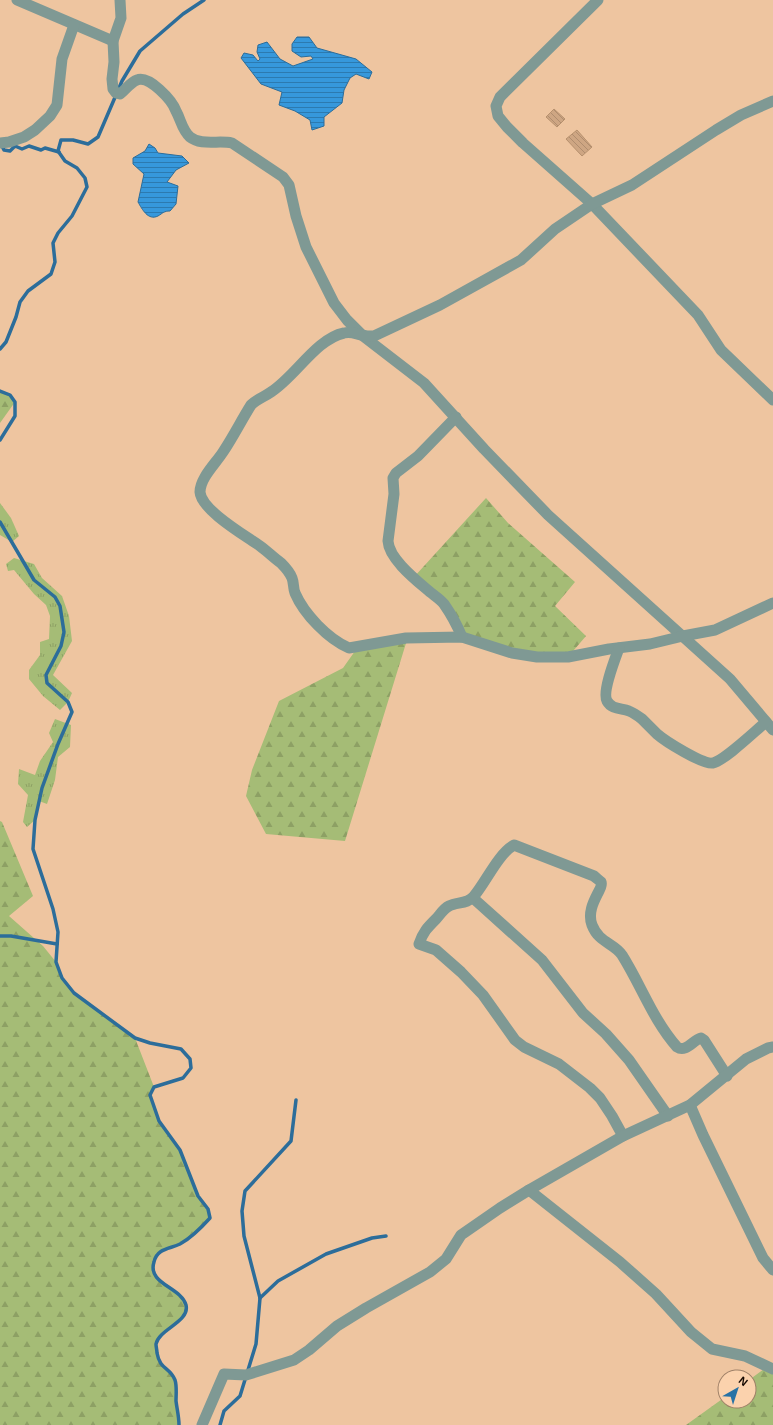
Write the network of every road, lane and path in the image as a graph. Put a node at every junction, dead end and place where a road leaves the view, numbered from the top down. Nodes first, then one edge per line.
1 (17, 0) edge
2 (120, 0) edge
3 (598, 0) edge
4 (74, 25) junction
5 (113, 41) junction
6 (773, 101) edge
7 (0, 143) edge
8 (592, 204) junction
9 (363, 336) junction
10 (773, 400) edge
11 (456, 417) junction
12 (773, 603) edge
13 (462, 636) junction
14 (682, 636) junction
15 (619, 648) junction
16 (769, 726) edge
17 (473, 898) junction
18 (771, 1050) edge
19 (727, 1076) junction
20 (690, 1105) junction
21 (668, 1116) junction
22 (623, 1136) junction
23 (529, 1190) junction
24 (773, 1270) edge
25 (773, 1369) edge
26 (202, 1425) edge

1 - 4 street
2 - 5 street
3 - 8 street
4 - 5 street
4 - 7 street
5 - 9 street
6 - 8 street
8 - 9 street
8 - 10 street
9 - 11 street
9 - 13 street
11 - 13 street
11 - 14 street
12 - 14 street
13 - 15 street
14 - 15 street
14 - 16 street
15 - 16 street
17 - 19 street
17 - 21 street
17 - 22 street
18 - 19 street
19 - 20 street
20 - 21 street
20 - 24 street
21 - 22 street
22 - 23 street
23 - 25 street
23 - 26 street

